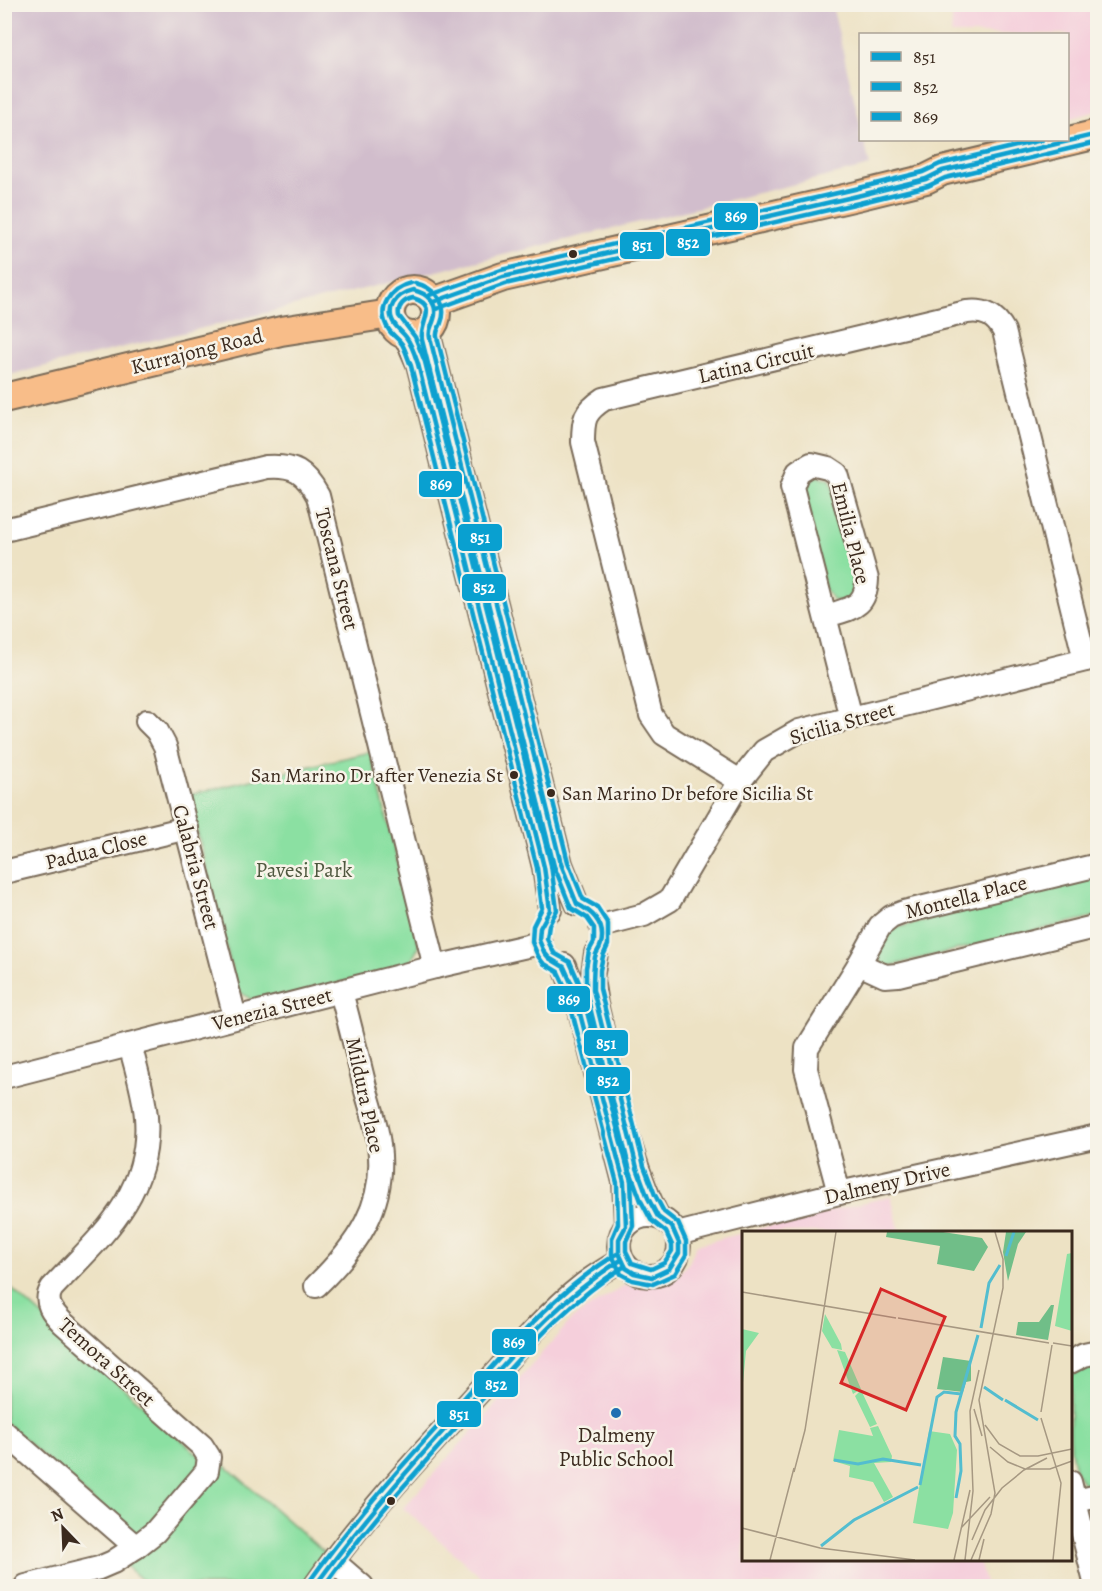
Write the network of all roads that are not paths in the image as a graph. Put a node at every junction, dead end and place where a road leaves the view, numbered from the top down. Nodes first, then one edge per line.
1 (1098, 134) edge
2 (1068, 141) edge
3 (1069, 141) edge
4 (1098, 146) edge
5 (926, 179) junction
6 (415, 320) junction
7 (4, 398) edge
8 (4, 530) edge
9 (827, 616) junction
10 (1091, 659) edge
11 (851, 718) junction
12 (147, 722) dead end
13 (740, 781) junction
14 (187, 828) junction
15 (1098, 865) edge
16 (4, 873) edge
17 (578, 904) junction
18 (550, 910) junction
19 (601, 926) junction
20 (1098, 926) edge
21 (540, 944) junction
22 (596, 953) junction
23 (860, 964) junction
24 (564, 965) junction
25 (435, 967) junction
26 (341, 992) junction
27 (235, 1017) junction
28 (130, 1045) junction
29 (4, 1077) edge
30 (1098, 1136) edge
31 (839, 1193) junction
32 (658, 1217) junction
33 (626, 1226) junction
34 (677, 1234) junction
35 (621, 1260) junction
36 (316, 1286) dead end
37 (1098, 1352) edge
38 (1072, 1361) edge
39 (4, 1432) edge
40 (1073, 1491) edge
41 (1098, 1496) edge
42 (136, 1547) junction
43 (333, 1561) junction
44 (26, 1587) edge
45 (315, 1587) edge
46 (362, 1587) edge
47 (1096, 1587) edge

1 - 3 main road, Kurrajong Road
2 - 5 main road, Kurrajong Road
4 - 5 main road, Kurrajong Road
5 - 6 main road, Kurrajong Road
6 - 7 main road, Kurrajong Road
6 - 17 street
6 - 18 street
8 - 25 street, Toscana Street
9 - 9 street, Emilia Place
9 - 11 street, Emilia Place
10 - 11 street, Sicilia Street
10 - 13 street, Latina Circuit
11 - 13 street, Sicilia Street
12 - 14 street, Calabria Street
13 - 19 street, Sicilia Street
14 - 16 street, Padua Close
14 - 27 street, Calabria Street
15 - 23 street, Montella Place
17 - 18 street
17 - 19 street
18 - 21 street
19 - 22 street
20 - 23 street
21 - 24 street
21 - 25 street, Venezia Street
22 - 24 street
22 - 32 street
23 - 31 street, Montella Place
24 - 33 street
25 - 26 street, Venezia Street
26 - 27 street, Venezia Street
26 - 36 street, Mildura Place
27 - 28 street, Venezia Street
28 - 29 street, Venezia Street
28 - 42 street, Temora Street
30 - 31 street, Dalmeny Drive
31 - 34 street, Dalmeny Drive
32 - 33 street
32 - 34 street
33 - 35 street
34 - 35 street
35 - 43 street
37 - 38 street
39 - 42 street
40 - 41 street
40 - 47 street
42 - 44 street, Temora Street
43 - 45 street
43 - 46 street

